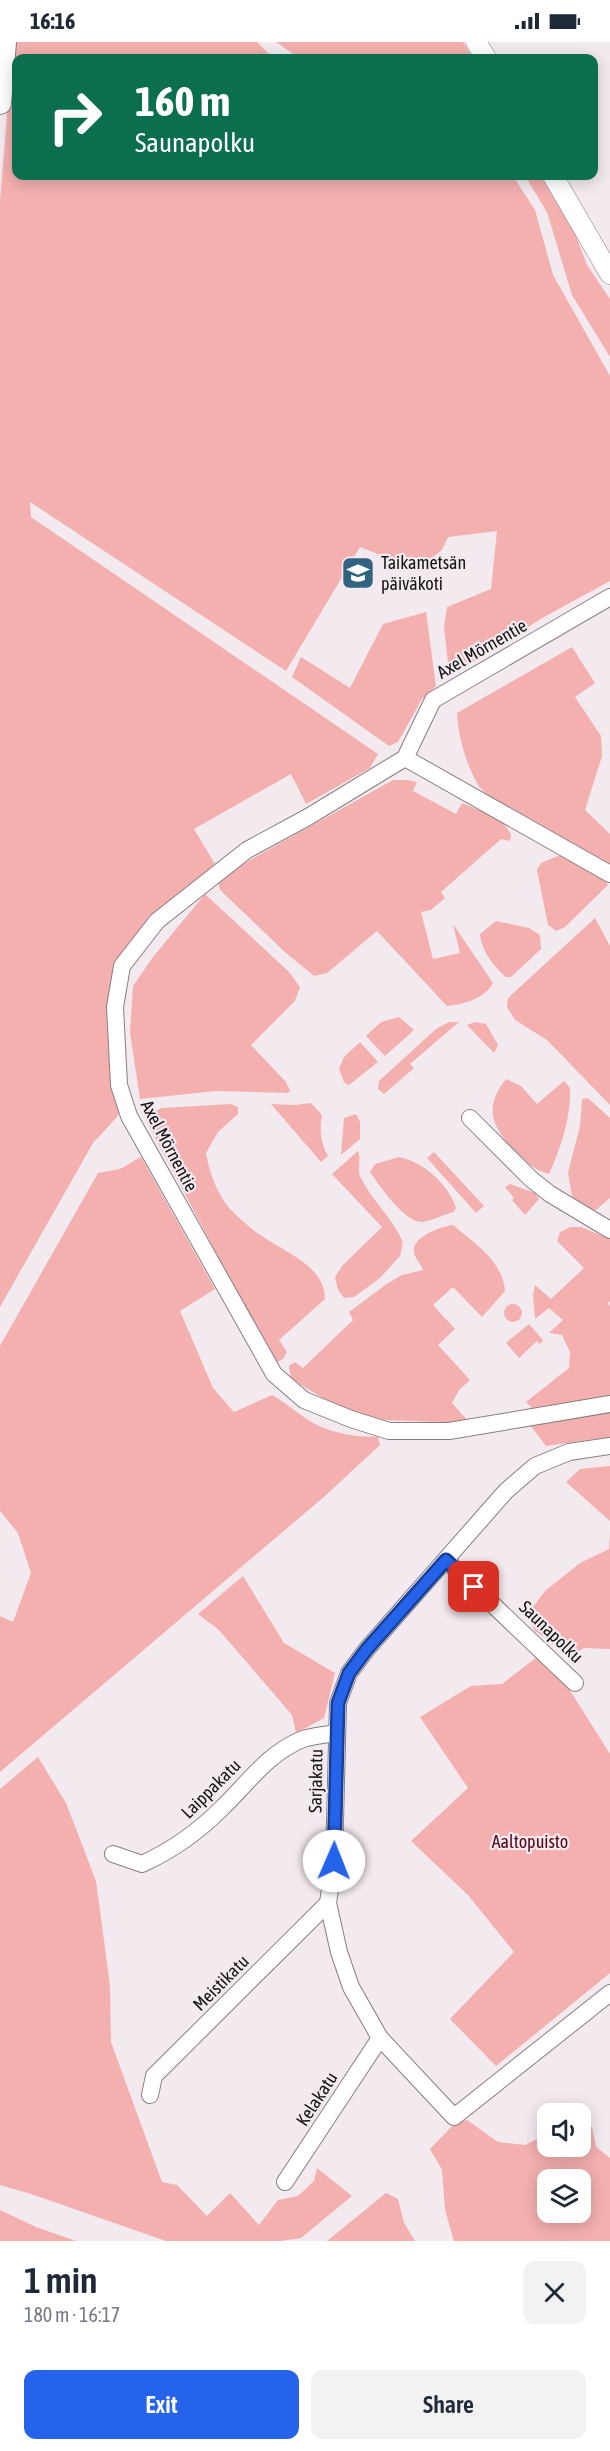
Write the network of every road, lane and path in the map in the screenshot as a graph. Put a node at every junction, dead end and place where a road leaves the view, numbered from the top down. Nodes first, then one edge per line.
1 (5, 42) edge
2 (0, 103) edge
3 (555, 180) edge
4 (610, 274) edge
5 (610, 597) edge
6 (405, 758) junction
7 (610, 874) edge
8 (470, 1118) dead end
9 (610, 1230) edge
10 (610, 1404) edge
11 (610, 1446) edge
12 (446, 1560) junction
13 (575, 1683) dead end
14 (335, 1733) junction
15 (113, 1854) dead end
16 (328, 1903) junction
17 (610, 1993) edge
18 (380, 2038) junction
19 (150, 2095) dead end
20 (285, 2182) dead end

1 - 2 highway
3 - 4 main road
5 - 6 street, Axel Mörnentie
6 - 7 street
6 - 10 street, Axel Mörnentie
8 - 9 street
11 - 12 street, Sarjakatu
12 - 13 street, Saunapolku
12 - 14 street, Sarjakatu
14 - 15 street, Laippakatu
14 - 16 street, Sarjakatu
16 - 18 street, Sarjakatu
16 - 19 street, Meistikatu
17 - 18 street, Sarjakatu
18 - 20 street, Kelakatu

